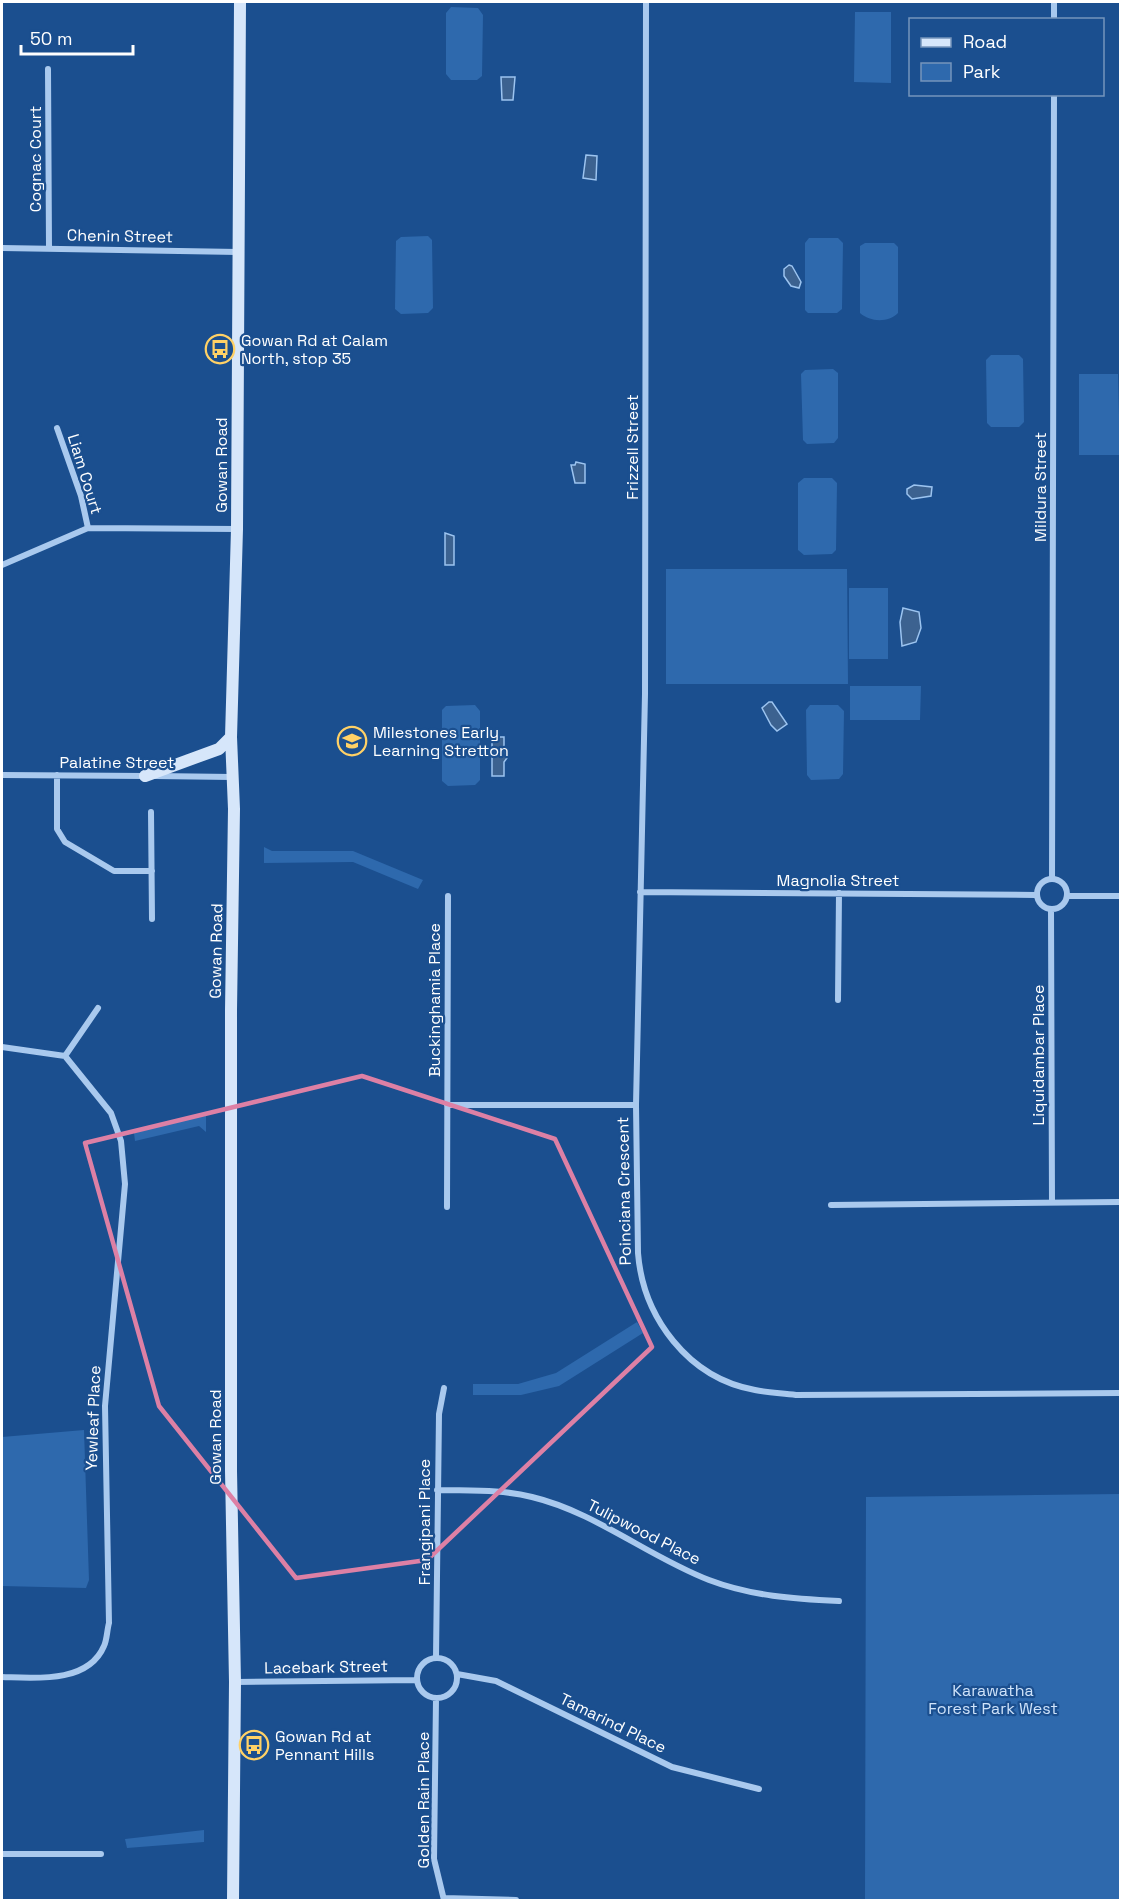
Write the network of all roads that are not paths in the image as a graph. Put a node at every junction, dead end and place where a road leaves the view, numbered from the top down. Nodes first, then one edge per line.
1 (240, 2) edge
2 (646, 2) edge
3 (1054, 2) edge
4 (1054, 18) edge
5 (48, 69) dead end
6 (1054, 96) edge
7 (2, 248) edge
8 (49, 248) junction
9 (238, 252) junction
10 (57, 429) dead end
11 (88, 528) junction
12 (237, 529) junction
13 (2, 565) edge
14 (231, 737) junction
15 (2, 775) edge
16 (57, 775) junction
17 (145, 776) junction
18 (232, 777) junction
19 (152, 812) dead end
20 (152, 871) junction
21 (1052, 879) junction
22 (640, 892) junction
23 (839, 894) junction
24 (1036, 895) junction
25 (448, 896) dead end
26 (1067, 896) junction
27 (1120, 896) edge
28 (1051, 910) junction
29 (152, 919) dead end
30 (838, 1000) dead end
31 (98, 1008) dead end
32 (2, 1047) edge
33 (65, 1056) junction
34 (447, 1105) junction
35 (636, 1106) junction
36 (1052, 1201) junction
37 (1120, 1202) edge
38 (831, 1205) dead end
39 (447, 1207) dead end
40 (444, 1388) dead end
41 (1120, 1393) edge
42 (437, 1490) junction
43 (839, 1601) dead end
44 (436, 1658) junction
45 (457, 1674) junction
46 (2, 1677) edge
47 (417, 1680) junction
48 (235, 1682) junction
49 (436, 1699) junction
50 (759, 1789) dead end
51 (2, 1854) edge
52 (101, 1854) dead end
53 (444, 1899) edge
54 (233, 1900) edge
55 (516, 1900) edge

1 - 9 main road, Gowan Road
2 - 22 street, Frizzell Street
3 - 4 street
5 - 8 street, Cognac Court
6 - 21 street, Mildura Street
7 - 8 street, Chenin Street
8 - 9 street, Chenin Street
9 - 12 main road, Gowan Road
10 - 11 street, Liam Court
11 - 12 street
11 - 13 street
12 - 14 main road, Gowan Road
14 - 17 main road
14 - 18 main road, Gowan Road
15 - 16 street, Palatine Street
16 - 17 street, Palatine Street
16 - 20 street
17 - 18 street, Palatine Street
18 - 48 main road, Gowan Road
19 - 20 street
20 - 29 street
21 - 24 street
21 - 26 street
22 - 23 street, Magnolia Street
22 - 35 street, Poinciana Crescent
23 - 24 street, Magnolia Street
23 - 30 street
24 - 28 street
25 - 34 street, Buckinghamia Place
26 - 27 street
26 - 28 street
28 - 36 street, Liquidambar Place
31 - 33 street
32 - 33 street
33 - 46 street, Yewleaf Place
34 - 35 street
34 - 39 street, Buckinghamia Place
35 - 41 street, Poinciana Crescent
36 - 37 street
36 - 38 street
40 - 42 street, Frangipani Place
42 - 43 street, Tulipwood Place
42 - 44 street, Frangipani Place
44 - 45 street
44 - 47 street
45 - 49 street
45 - 50 street, Tamarind Place
47 - 48 street, Lacebark Street
47 - 49 street
48 - 54 main road, Gowan Road
49 - 53 street, Golden Rain Place
51 - 52 street
53 - 55 street

